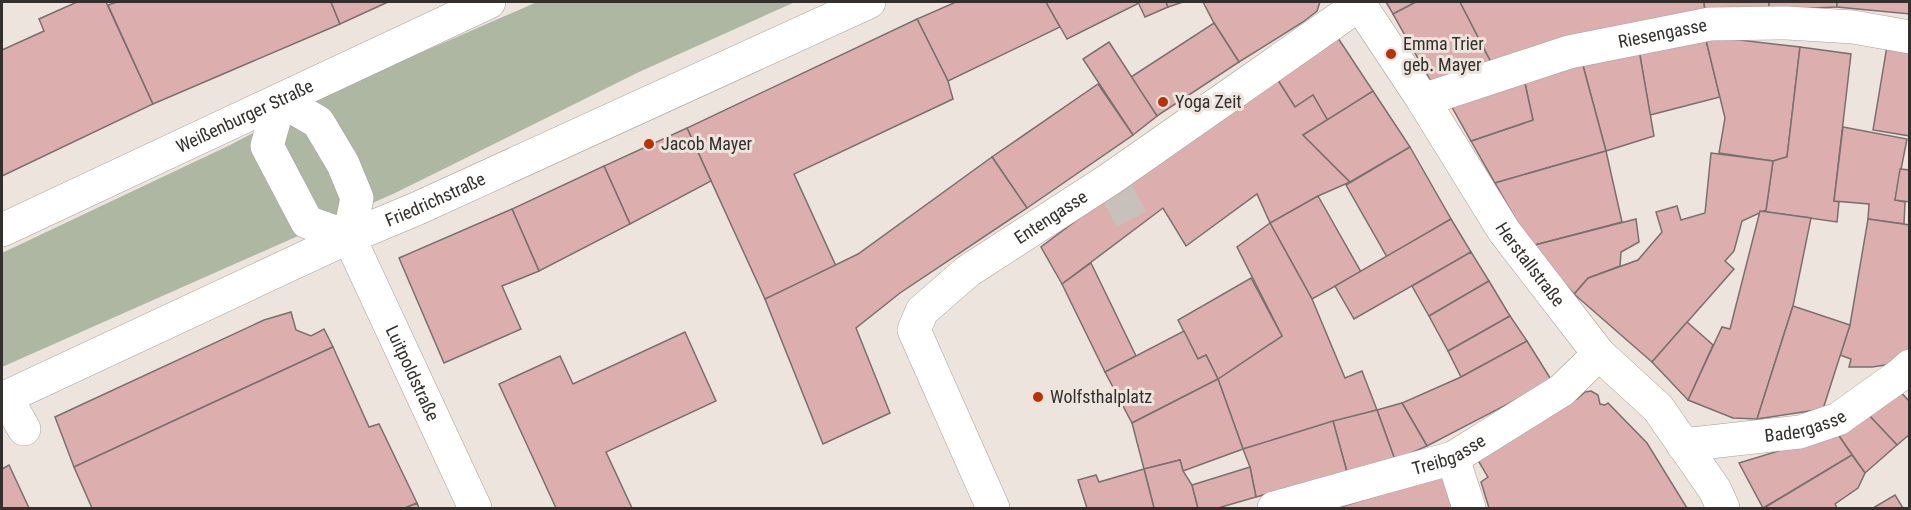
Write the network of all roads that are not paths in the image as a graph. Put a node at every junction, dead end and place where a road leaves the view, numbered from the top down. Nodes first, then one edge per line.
1 (489, 2) edge
2 (869, 2) edge
3 (1359, 3) edge
4 (1910, 37) edge
5 (280, 100) junction
6 (1423, 100) junction
7 (2, 230) edge
8 (349, 237) junction
9 (1599, 354) junction
10 (1910, 366) edge
11 (4, 398) edge
12 (24, 429) dead end
13 (1683, 445) junction
14 (1453, 458) junction
15 (475, 508) edge
16 (993, 508) edge
17 (1274, 508) edge
18 (1469, 508) edge
19 (1723, 508) edge

1 - 5 street, Weißenburger Straße
2 - 8 street, Friedrichstraße
3 - 6 street, Herstallstraße
3 - 16 street, Entengasse
4 - 6 street, Riesengasse
5 - 7 street, Weißenburger Straße
5 - 8 street
5 - 8 street
6 - 9 street, Herstallstraße
8 - 11 street, Friedrichstraße
8 - 15 street, Luitpoldstraße
9 - 13 street, Herstallstraße
9 - 14 street, Treibgasse
10 - 13 street, Badergasse
11 - 12 street
13 - 19 street, Herstallstraße
14 - 17 street, Treibgasse
14 - 18 street

